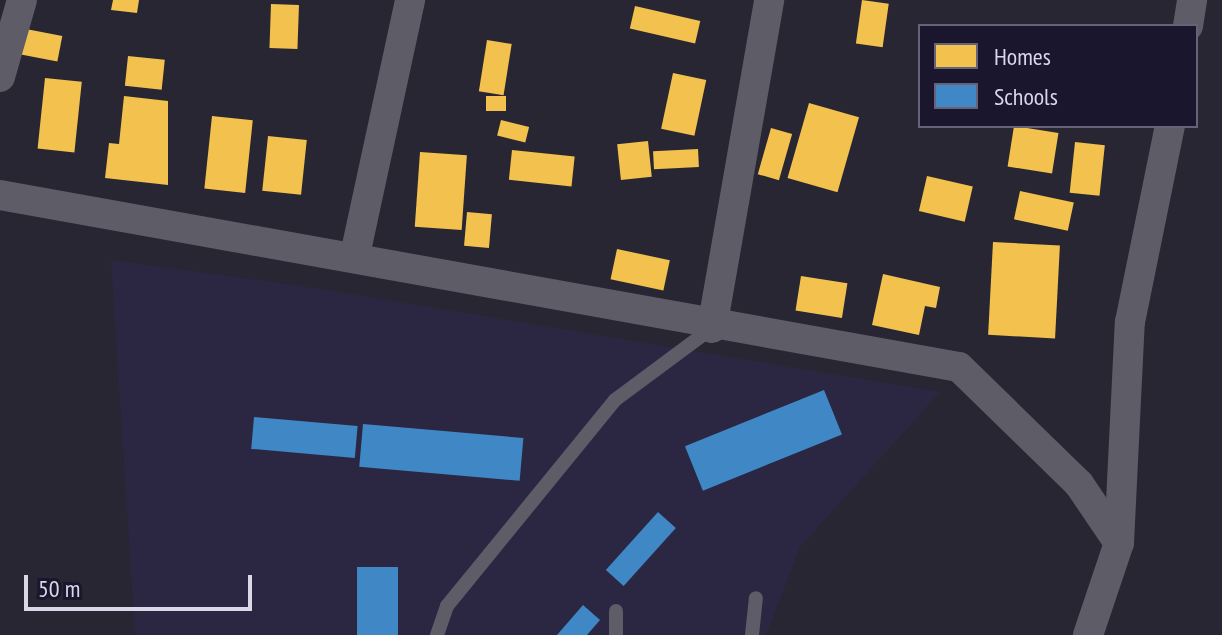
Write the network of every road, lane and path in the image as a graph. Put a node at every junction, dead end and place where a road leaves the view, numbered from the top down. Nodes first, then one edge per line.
1 (22, 0) edge
2 (410, 0) edge
3 (769, 0) edge
4 (1192, 0) edge
5 (1188, 24) edge
6 (0, 77) edge
7 (1170, 128) edge
8 (0, 195) edge
9 (355, 255) junction
10 (712, 328) junction
11 (1119, 543) junction
12 (756, 598) dead end
13 (616, 611) dead end
14 (437, 635) edge
15 (616, 635) edge
16 (752, 635) edge
17 (1088, 635) edge

1 - 6 street
2 - 9 street
3 - 10 street
4 - 5 street
7 - 11 street
8 - 9 street
9 - 10 street
10 - 11 street
10 - 14 lane
11 - 17 street
12 - 16 lane
13 - 15 lane

